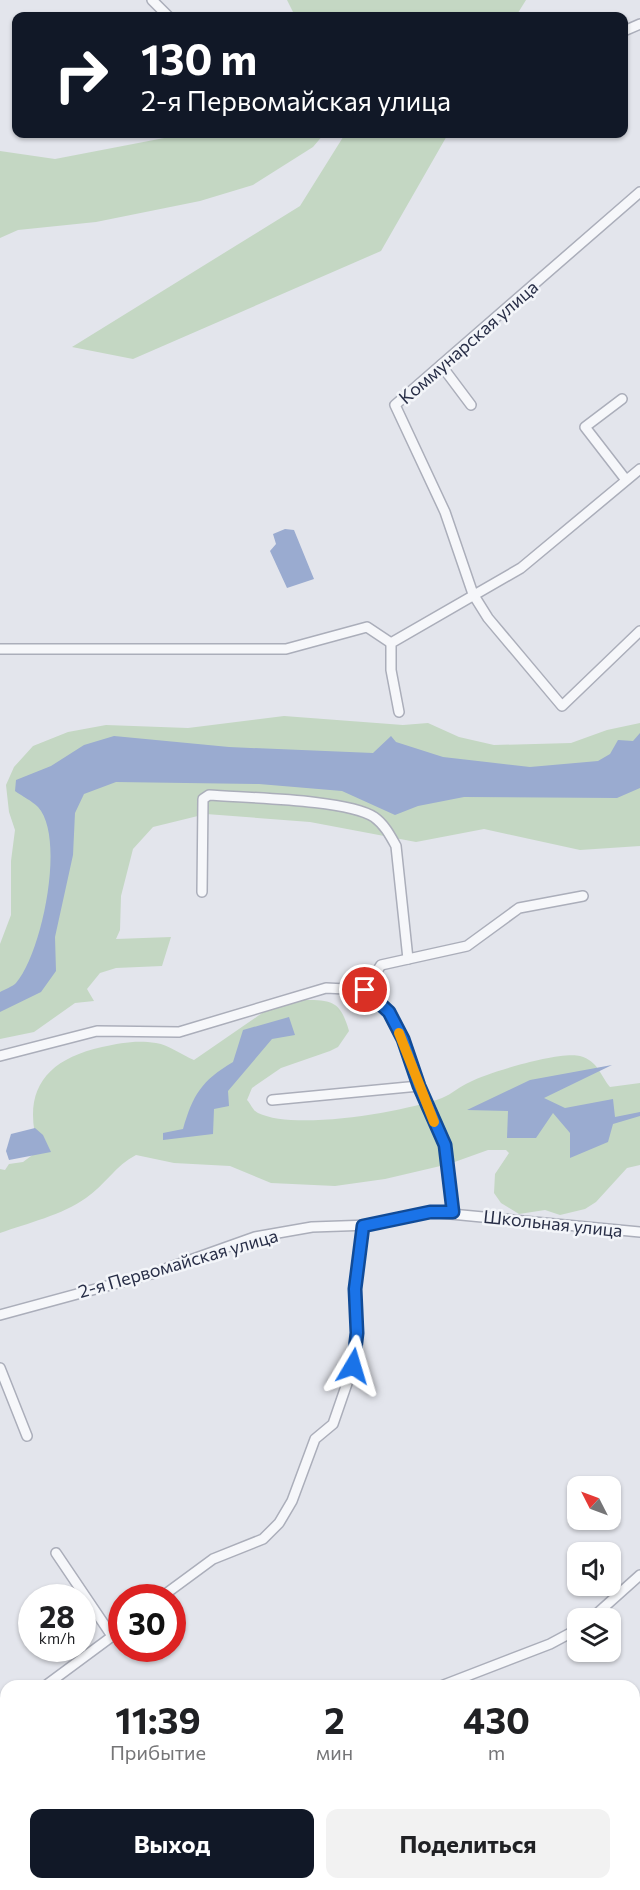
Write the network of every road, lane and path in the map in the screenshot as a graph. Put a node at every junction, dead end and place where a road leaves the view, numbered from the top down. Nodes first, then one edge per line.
1 (152, 0) edge
2 (164, 12) edge
3 (640, 192) edge
4 (441, 365) junction
5 (622, 399) dead end
6 (471, 405) dead end
7 (640, 469) edge
8 (626, 480) junction
9 (473, 594) junction
10 (640, 631) edge
11 (391, 643) junction
12 (0, 649) edge
13 (399, 712) dead end
14 (202, 892) dead end
15 (583, 896) dead end
16 (408, 959) junction
17 (365, 990) junction
18 (0, 1056) edge
19 (419, 1086) junction
20 (272, 1100) dead end
21 (430, 1212) joint
22 (453, 1212) junction
23 (363, 1226) junction
24 (640, 1232) edge
25 (0, 1315) edge
26 (0, 1368) edge
27 (27, 1436) dead end
28 (56, 1552) dead end
29 (640, 1575) edge
30 (179, 1584) edge
31 (603, 1608) edge
32 (108, 1630) edge
33 (567, 1635) edge
34 (108, 1639) edge
35 (53, 1680) edge
36 (457, 1680) edge

1 - 2 street
3 - 4 street, Коммунарская улица
4 - 6 street
4 - 9 street, Коммунарская улица
5 - 8 street
7 - 8 street
8 - 9 street
9 - 10 street, Коммунарская улица
9 - 11 street
11 - 12 street
11 - 13 street
14 - 16 street
15 - 16 street
16 - 17 street
17 - 18 street
17 - 19 street
19 - 20 street
19 - 22 street
21 - 22 street, Школьная улица
21 - 23 street, 2-я Первомайская улица
22 - 24 street, Школьная улица
23 - 25 street, 2-я Первомайская улица
23 - 30 street
26 - 27 street
28 - 32 street
29 - 31 street
33 - 36 street
34 - 35 street

